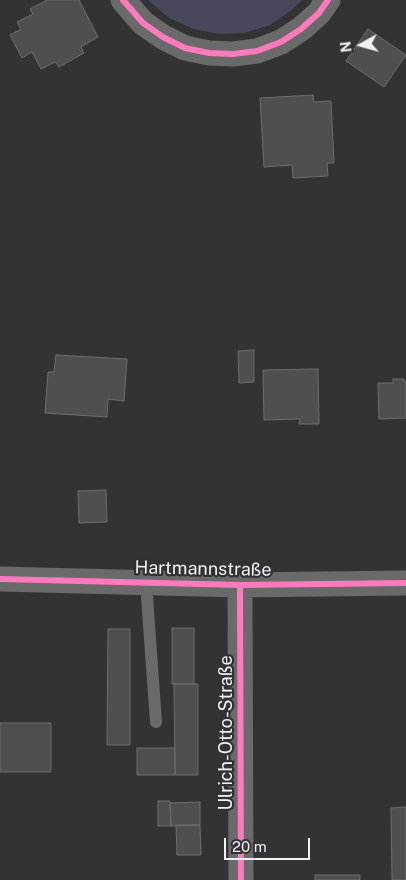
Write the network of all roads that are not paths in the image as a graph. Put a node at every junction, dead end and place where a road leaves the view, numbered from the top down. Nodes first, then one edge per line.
1 (124, 0) edge
2 (328, 0) edge
3 (0, 579) edge
4 (146, 583) junction
5 (406, 583) edge
6 (240, 585) junction
7 (156, 722) dead end
8 (241, 880) edge

1 - 2 street
3 - 4 street, Hartmannstraße
4 - 6 street, Hartmannstraße
4 - 7 lane
5 - 6 street, Hartmannstraße
6 - 8 street, Ulrich-Otto-Straße

